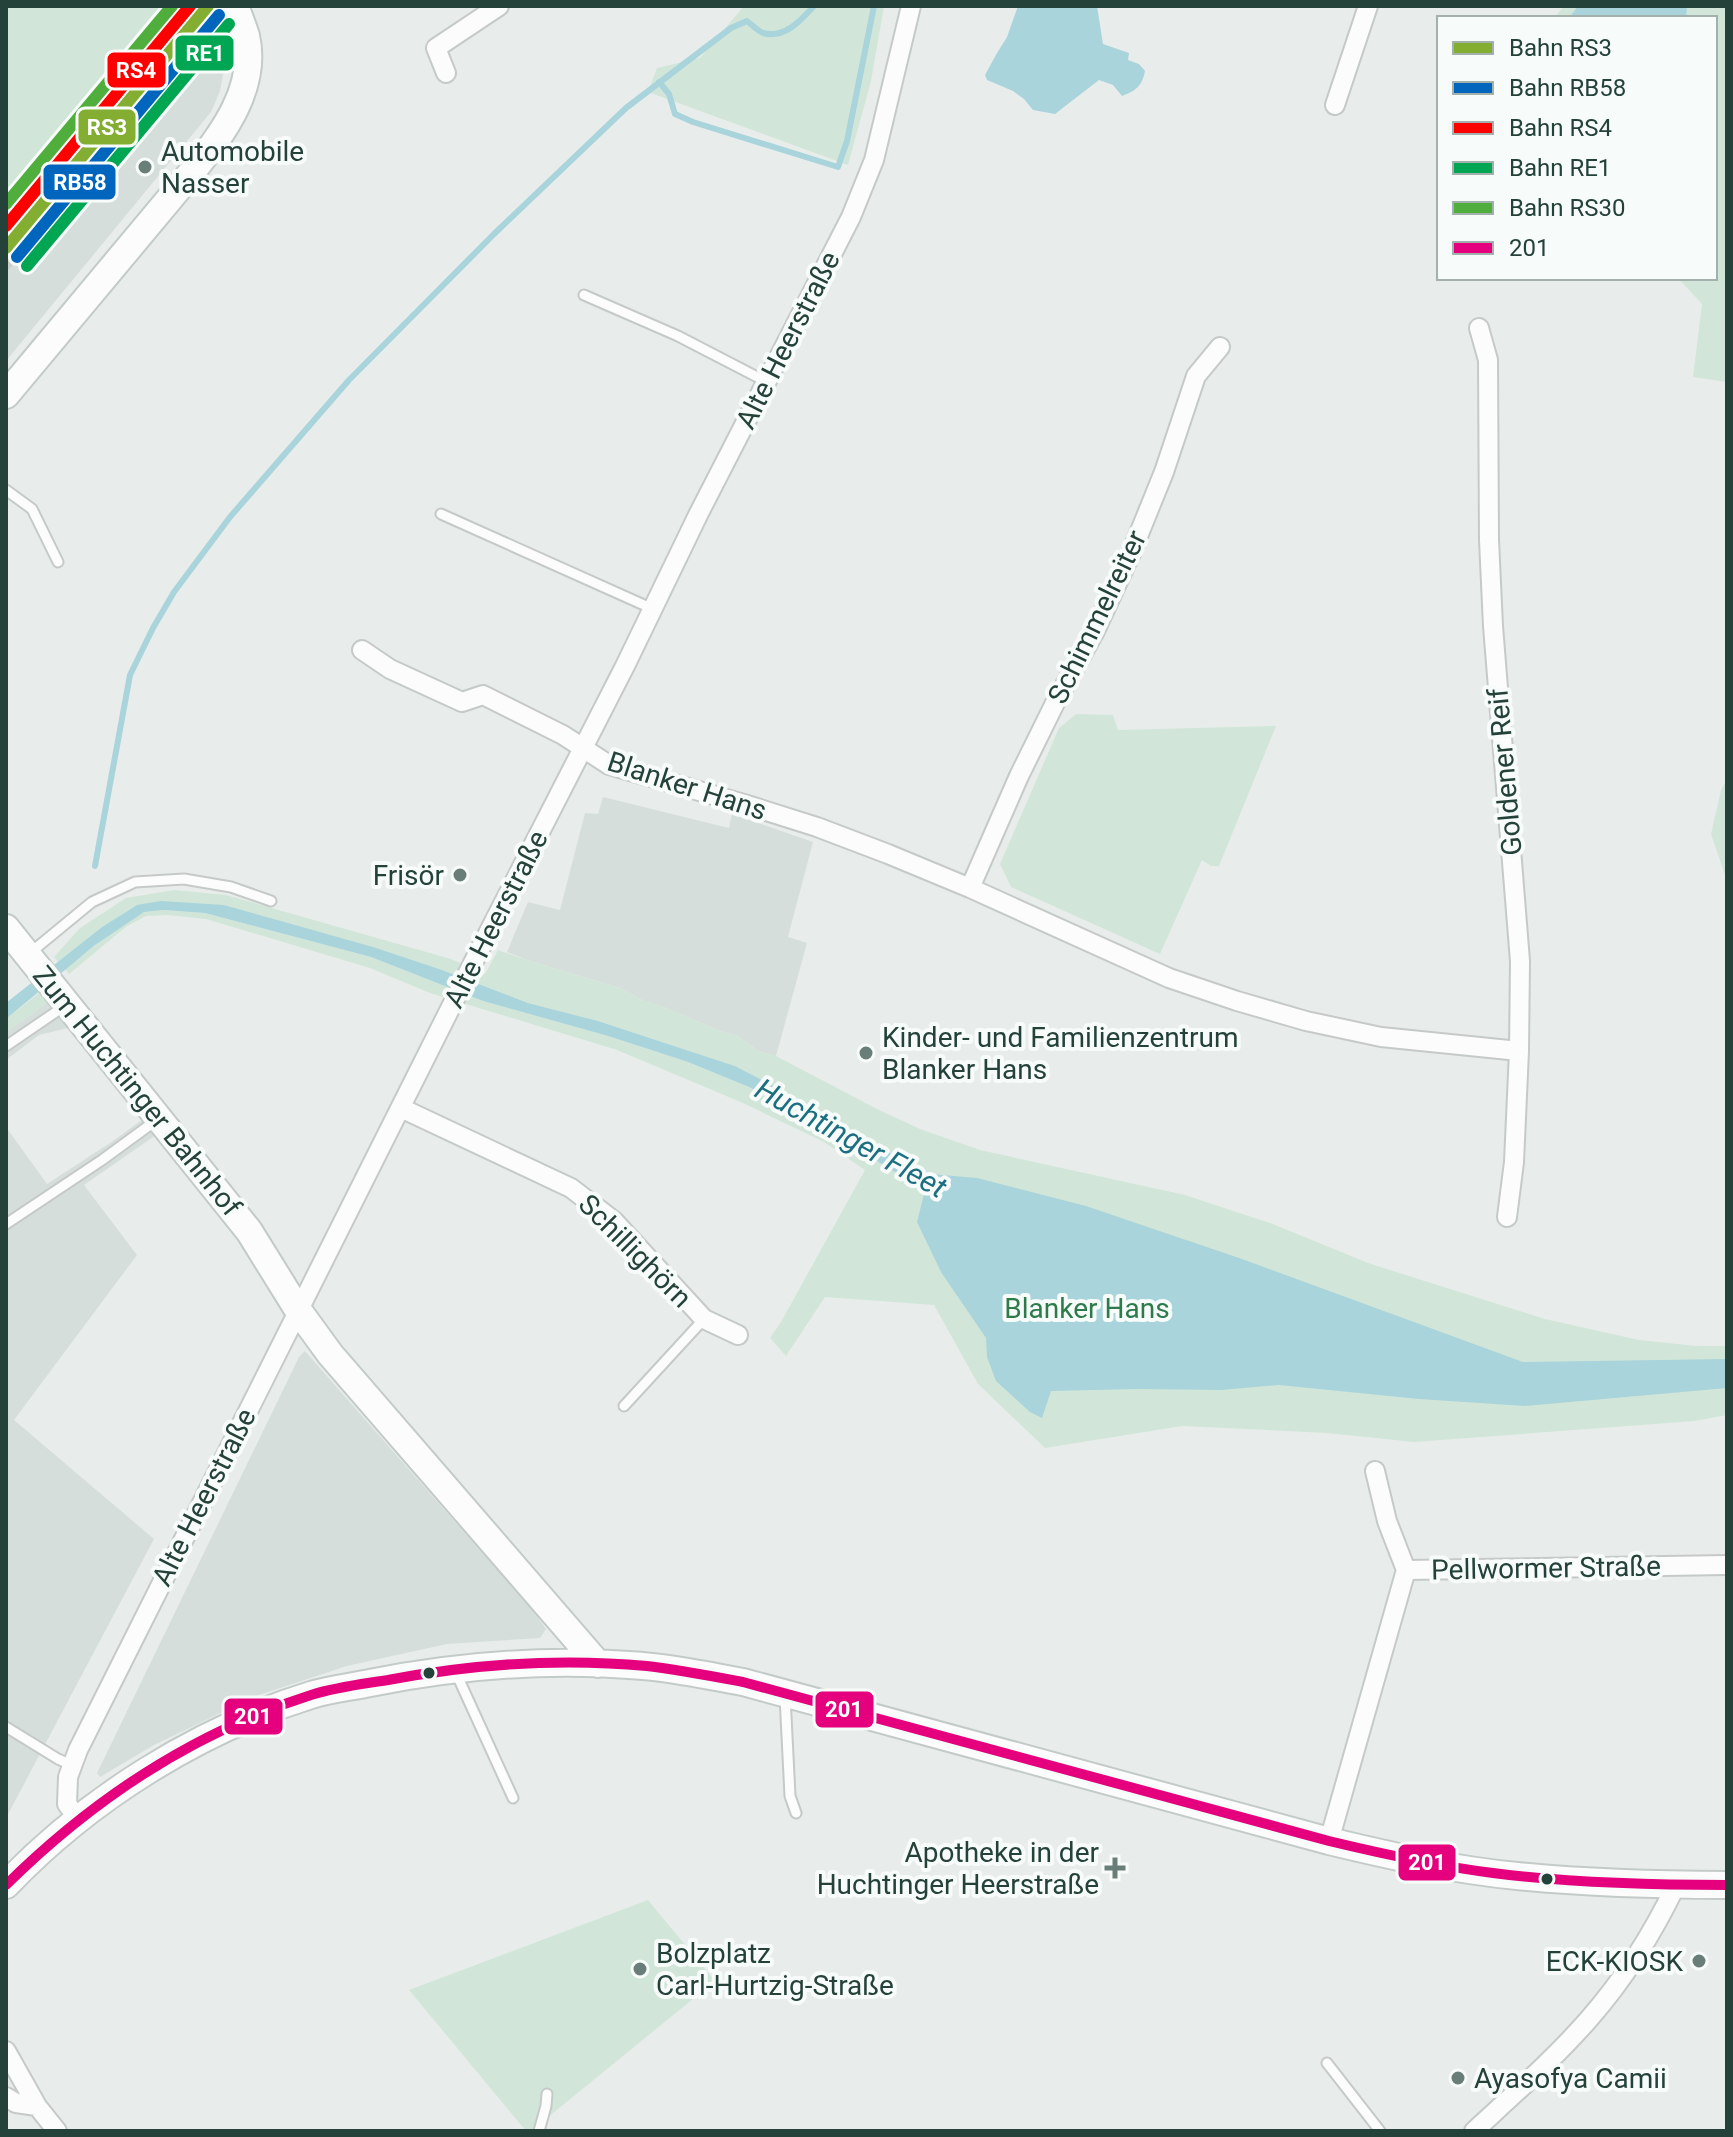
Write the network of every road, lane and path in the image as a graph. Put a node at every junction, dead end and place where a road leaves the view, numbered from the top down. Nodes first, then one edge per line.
1 (235, 6) edge
2 (499, 6) edge
3 (911, 6) edge
4 (1366, 12) edge
5 (446, 73) dead end
6 (1335, 105) dead end
7 (584, 295) dead end
8 (1479, 328) dead end
9 (1220, 347) dead end
10 (767, 382) junction
11 (6, 395) edge
12 (6, 490) edge
13 (441, 514) dead end
14 (58, 562) dead end
15 (653, 609) junction
16 (362, 650) dead end
17 (584, 749) junction
18 (970, 888) junction
19 (271, 901) dead end
20 (6, 928) edge
21 (47, 980) junction
22 (6, 1046) edge
23 (1519, 1051) junction
24 (401, 1108) junction
25 (159, 1118) junction
26 (1507, 1217) dead end
27 (6, 1224) edge
28 (298, 1310) junction
29 (704, 1319) junction
30 (738, 1335) dead end
31 (624, 1406) dead end
32 (1375, 1471) dead end
33 (1727, 1565) edge
34 (1406, 1570) junction
35 (598, 1664) junction
36 (455, 1670) junction
37 (785, 1693) junction
38 (6, 1727) edge
39 (72, 1765) junction
40 (513, 1798) dead end
41 (796, 1813) dead end
42 (79, 1820) junction
43 (1329, 1841) junction
44 (6, 1885) edge
45 (1676, 1885) junction
46 (1727, 1885) edge
47 (6, 2051) edge
48 (1327, 2063) dead end
49 (547, 2094) dead end
50 (6, 2097) edge
51 (37, 2106) junction
52 (57, 2131) edge
53 (539, 2131) edge
54 (1380, 2131) edge
55 (1474, 2131) edge

1 - 11 main road
2 - 5 street
3 - 10 street, Alte Heerstraße
4 - 6 street
7 - 10 lane
8 - 23 street, Goldener Reif
9 - 18 street, Schimmelreiter
10 - 15 street, Alte Heerstraße
12 - 14 lane
13 - 15 lane
15 - 17 street, Alte Heerstraße
16 - 17 street, Blanker Hans
17 - 18 street, Blanker Hans
17 - 24 street, Alte Heerstraße
18 - 23 street, Blanker Hans
19 - 21 lane
20 - 21 main road, Zum Huchtinger Bahnhof
21 - 22 lane
21 - 25 main road, Zum Huchtinger Bahnhof
23 - 26 street, Goldener Reif
24 - 28 street, Alte Heerstraße
24 - 29 street, Schillighörn
25 - 27 lane
25 - 28 main road, Zum Huchtinger Bahnhof
28 - 35 main road, Zum Huchtinger Bahnhof
28 - 39 street, Alte Heerstraße
29 - 30 street, Schillighörn
29 - 31 lane
32 - 34 street
33 - 34 street, Pellwormer Straße
34 - 43 street, Pellwormer Straße
35 - 36 main road
35 - 37 main road
36 - 40 lane
36 - 42 main road
37 - 41 lane
37 - 43 main road
38 - 39 lane
39 - 42 street, Alte Heerstraße
42 - 44 main road
43 - 45 main road
45 - 46 main road
45 - 55 street
47 - 51 street
48 - 54 lane
49 - 53 lane
50 - 51 street
51 - 52 street

